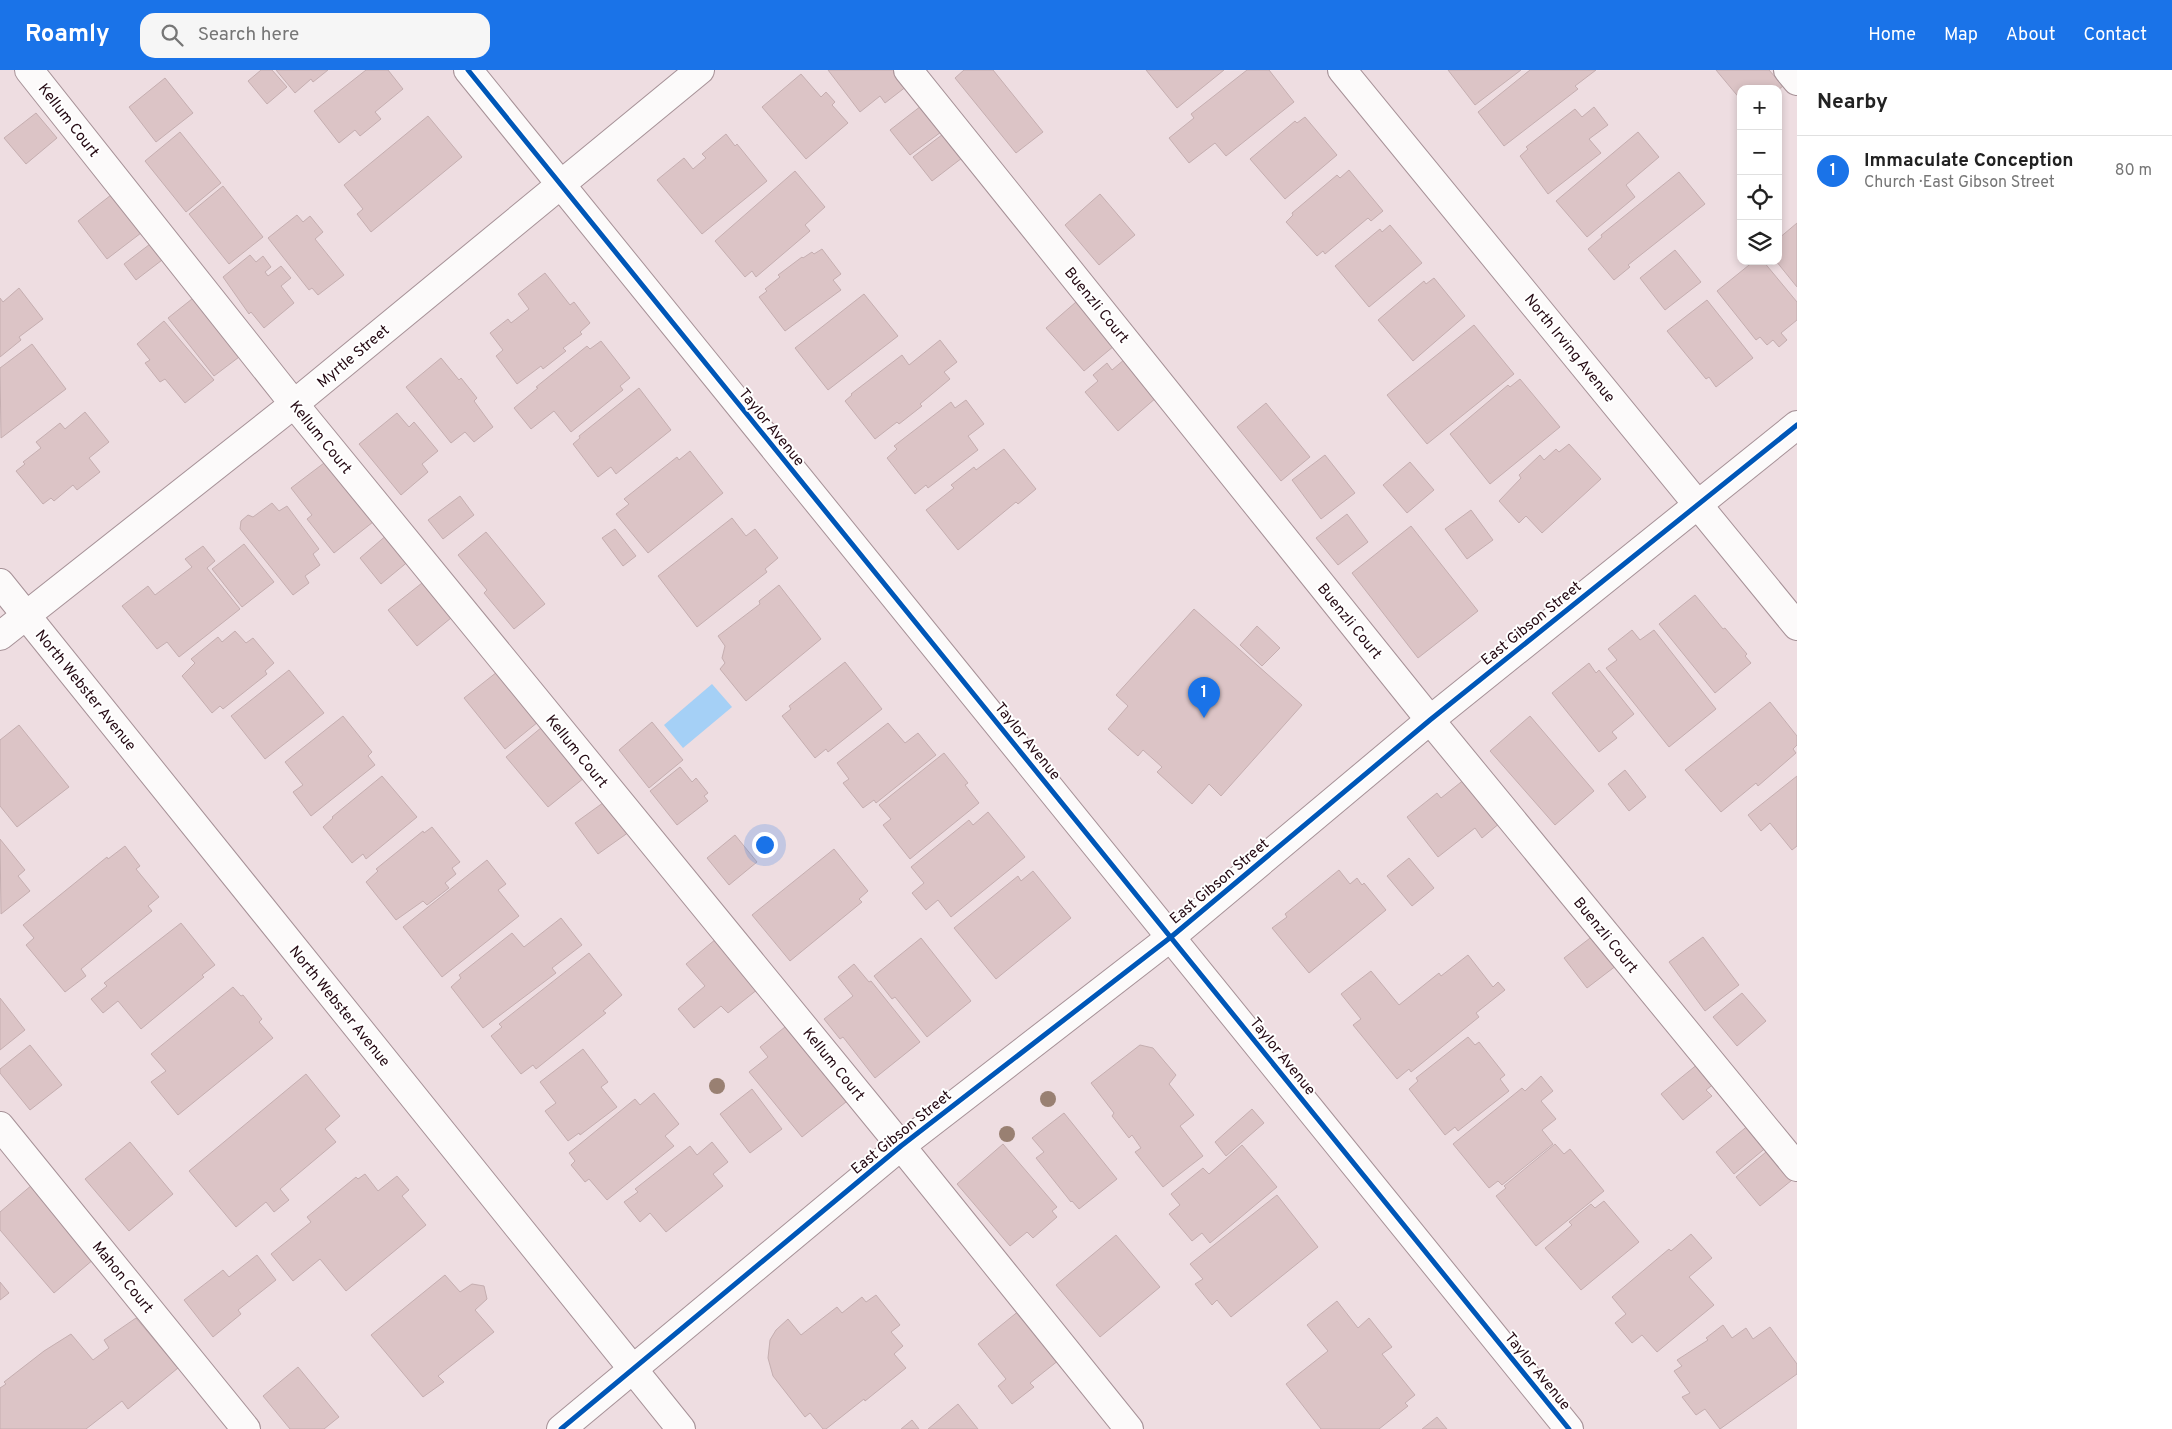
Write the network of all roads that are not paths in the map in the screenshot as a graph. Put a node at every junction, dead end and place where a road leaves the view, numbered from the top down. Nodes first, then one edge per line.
1 (29, 70) edge
2 (468, 70) edge
3 (700, 70) edge
4 (908, 70) edge
5 (1342, 70) edge
6 (1788, 70) edge
7 (1797, 81) edge
8 (559, 185) junction
9 (294, 404) junction
10 (1797, 425) edge
11 (1698, 504) junction
12 (0, 583) edge
13 (26, 615) junction
14 (1797, 626) edge
15 (0, 636) edge
16 (1430, 720) junction
17 (1171, 937) junction
18 (0, 1126) edge
19 (901, 1146) junction
20 (1797, 1167) edge
21 (633, 1371) junction
22 (246, 1429) edge
23 (561, 1429) edge
24 (681, 1429) edge
25 (1129, 1429) edge
26 (1569, 1429) edge

1 - 9 street, Kellum Court
2 - 8 street, Taylor Avenue
3 - 8 street, Myrtle Street
4 - 16 street, Buenzli Court
5 - 11 street, North Irving Avenue
6 - 7 street
8 - 9 street, Myrtle Street
8 - 17 street, Taylor Avenue
9 - 13 street, Myrtle Street
9 - 19 street, Kellum Court
10 - 11 street, East Gibson Street
11 - 14 street, North Irving Avenue
11 - 16 street, East Gibson Street
12 - 13 street, North Webster Avenue
13 - 15 street, Myrtle Street
13 - 21 street, North Webster Avenue
16 - 17 street, East Gibson Street
16 - 20 street, Buenzli Court
17 - 19 street, East Gibson Street
17 - 26 street, Taylor Avenue
18 - 22 street, Mahon Court
19 - 21 street, East Gibson Street
19 - 25 street, Kellum Court
21 - 23 street, East Gibson Street
21 - 24 street, North Webster Avenue

